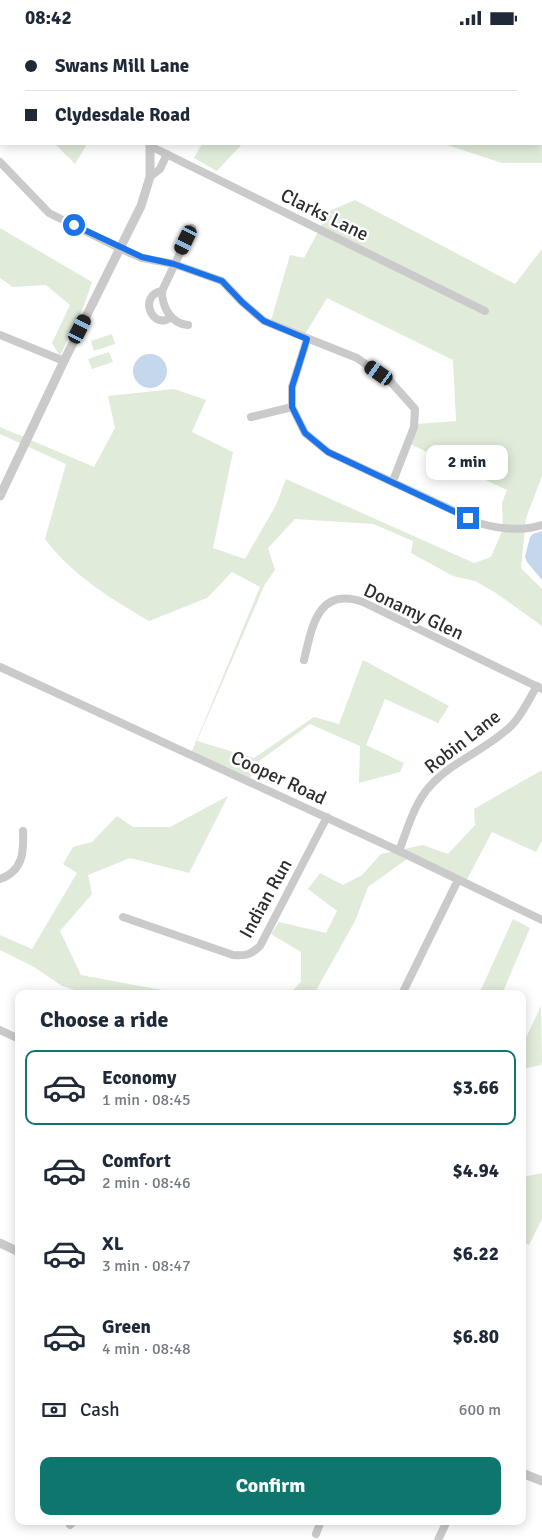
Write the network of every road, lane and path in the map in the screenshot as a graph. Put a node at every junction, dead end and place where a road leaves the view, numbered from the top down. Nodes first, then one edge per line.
1 (150, 145) edge
2 (167, 154) junction
3 (0, 162) edge
4 (150, 177) junction
5 (192, 228) dead end
6 (121, 249) junction
7 (174, 264) junction
8 (162, 291) junction
9 (485, 311) dead end
10 (171, 317) junction
11 (188, 325) dead end
12 (0, 335) edge
13 (307, 339) junction
14 (64, 361) junction
15 (292, 407) junction
16 (251, 417) dead end
17 (393, 481) junction
18 (0, 496) edge
19 (542, 525) edge
20 (304, 660) dead end
21 (0, 667) edge
22 (539, 688) edge
23 (327, 817) junction
24 (23, 831) dead end
25 (399, 851) junction
26 (0, 879) edge
27 (458, 880) junction
28 (123, 917) dead end
29 (542, 920) edge
30 (404, 990) edge
31 (0, 1030) edge
32 (15, 1037) edge
33 (0, 1243) edge
34 (15, 1250) edge
35 (526, 1475) edge
36 (542, 1481) edge
37 (319, 1525) edge
38 (445, 1525) edge
39 (316, 1534) dead end
40 (438, 1540) edge

1 - 2 street, Clarks Lane
1 - 4 street
2 - 4 street
2 - 9 street, Clarks Lane
3 - 6 street
4 - 6 street
5 - 7 street
6 - 7 street
6 - 14 street
7 - 8 street
7 - 13 street
8 - 10 street
8 - 10 street
10 - 11 street
12 - 14 street
13 - 15 street
13 - 17 street
14 - 18 street
15 - 16 street
15 - 17 street
17 - 19 street
20 - 22 street, Donamy Glen
21 - 23 street, Cooper Road
22 - 25 street, Robin Lane
23 - 25 street, Cooper Road
23 - 28 street, Indian Run
24 - 26 street
25 - 27 street, Cooper Road
27 - 29 street, Cooper Road
27 - 30 street
31 - 32 street
33 - 34 street
35 - 36 street
37 - 39 street
38 - 40 street

